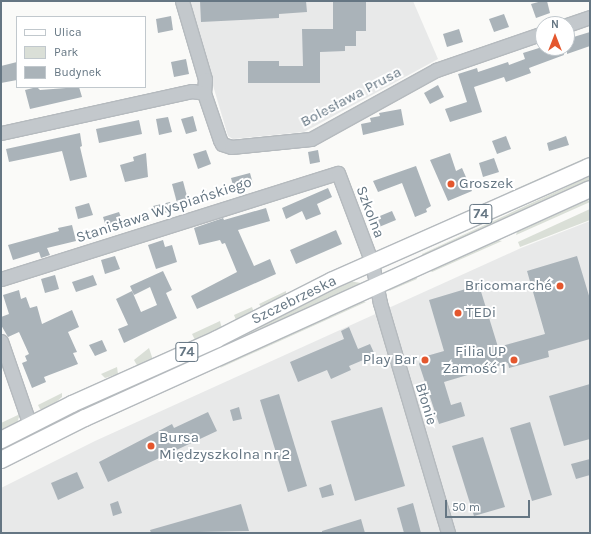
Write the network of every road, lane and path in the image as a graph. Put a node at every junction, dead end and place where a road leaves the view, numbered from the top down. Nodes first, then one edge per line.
1 (182, 1) edge
2 (590, 17) edge
3 (575, 22) edge
4 (535, 36) edge
5 (204, 93) junction
6 (1, 133) edge
7 (590, 166) edge
8 (338, 173) joint
9 (590, 189) edge
10 (372, 263) junction
11 (1, 279) edge
12 (376, 285) junction
13 (1, 341) edge
14 (30, 425) junction
15 (1, 440) edge
16 (1, 460) edge
17 (448, 533) edge

1 - 5 street, Bolesława Prusa
2 - 3 street
4 - 5 street, Bolesława Prusa
5 - 6 street
7 - 10 main road, Szczebrzeska / 74
8 - 10 street, Szkolna
8 - 11 street, Stanisława Wyspiańskiego
9 - 12 main road, Szczebrzeska / 74
10 - 12 street, Szkolna
10 - 14 main road, Szczebrzeska / 74
12 - 16 main road, Szczebrzeska / 74
12 - 17 street, Błonie
13 - 14 street
14 - 15 main road, Szczebrzeska / 74

